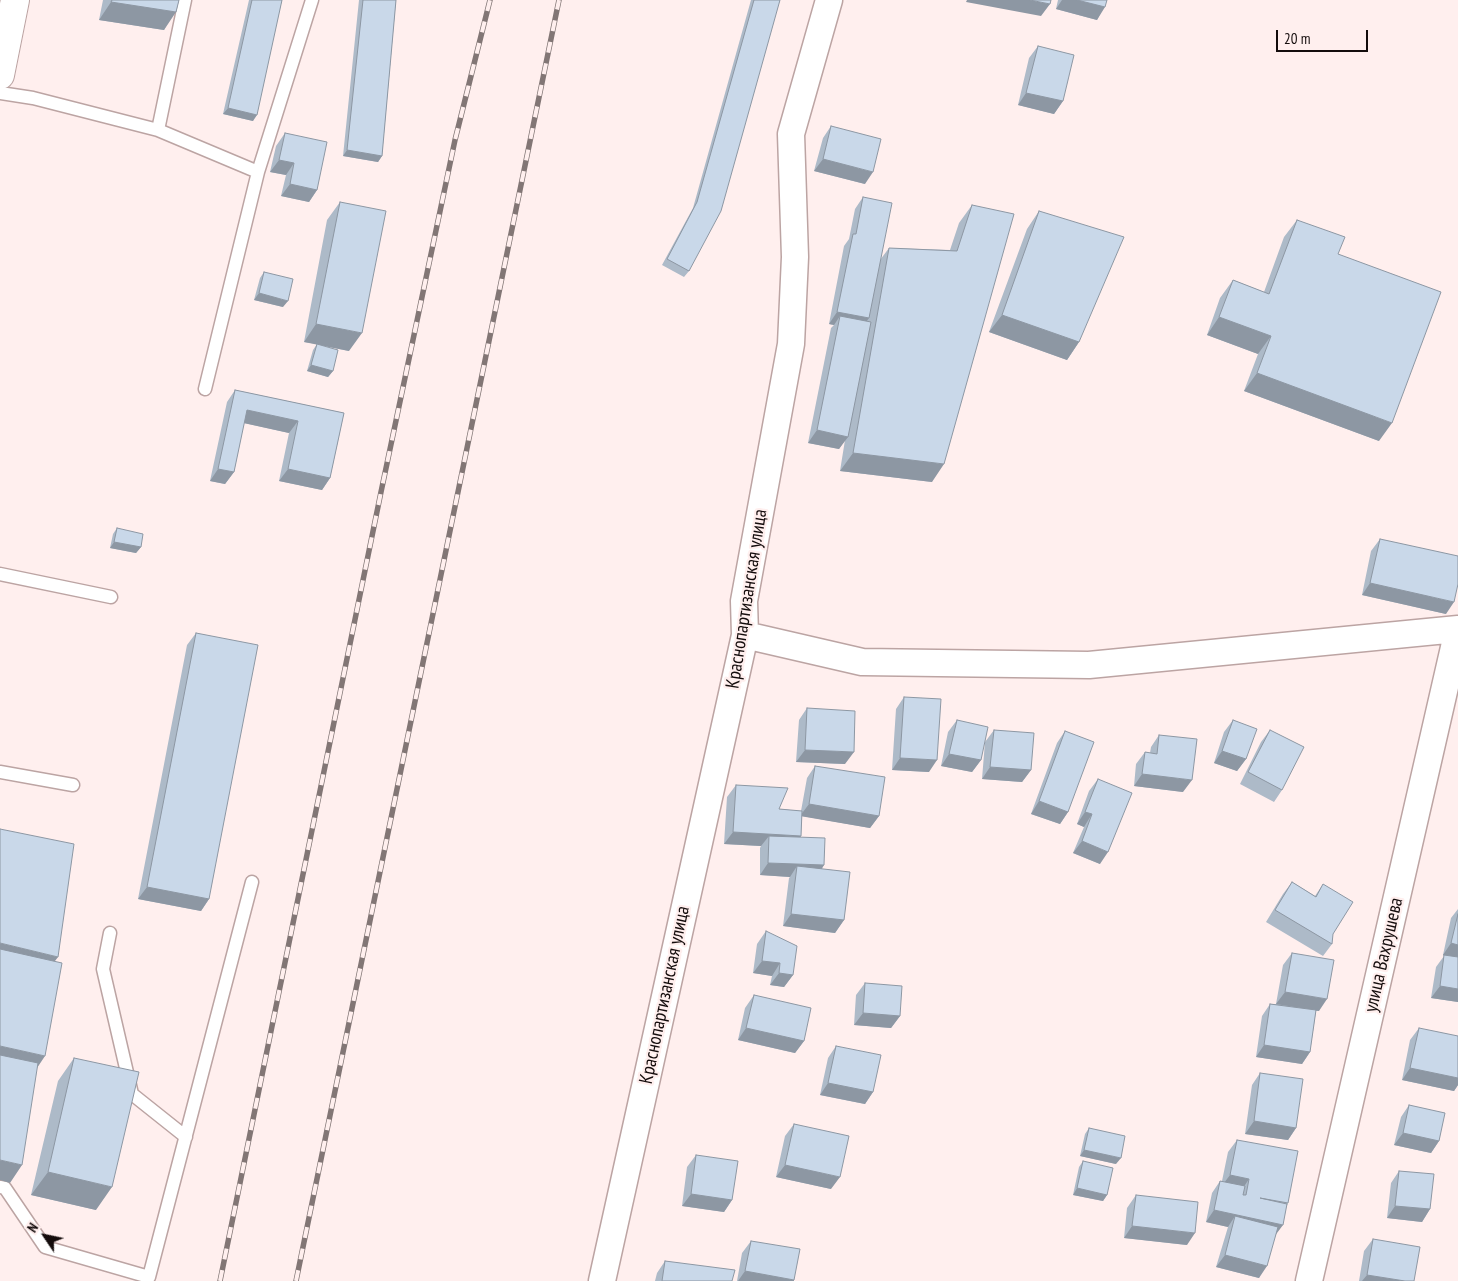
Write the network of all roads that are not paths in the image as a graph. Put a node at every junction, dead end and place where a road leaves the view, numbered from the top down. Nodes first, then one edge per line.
1 (15, 0) edge
2 (184, 0) edge
3 (312, 0) edge
4 (829, 0) edge
5 (0, 75) edge
6 (0, 93) edge
7 (158, 130) junction
8 (258, 172) junction
9 (206, 389) dead end
10 (0, 574) edge
11 (111, 598) dead end
12 (1458, 630) edge
13 (745, 635) junction
14 (0, 772) edge
15 (73, 785) dead end
16 (252, 882) dead end
17 (110, 933) dead end
18 (186, 1137) junction
19 (0, 1187) edge
20 (602, 1281) edge
21 (1309, 1281) edge

1 - 5 main road
2 - 7 lane
3 - 8 lane
4 - 13 street, Краснопартизанская улица
6 - 7 lane
7 - 8 lane
8 - 9 lane
10 - 11 lane
12 - 13 street
12 - 21 street, улица Вахрушева
13 - 20 street, Краснопартизанская улица
14 - 15 lane
16 - 18 lane
17 - 18 lane
18 - 19 lane

